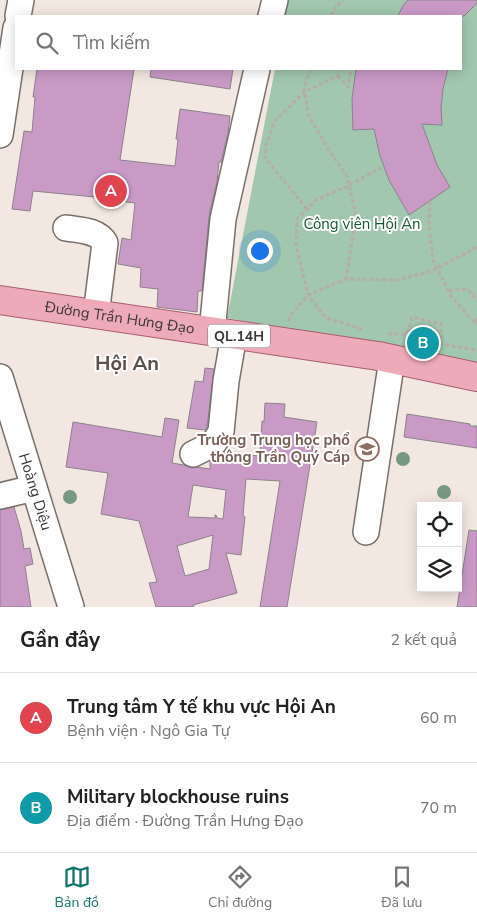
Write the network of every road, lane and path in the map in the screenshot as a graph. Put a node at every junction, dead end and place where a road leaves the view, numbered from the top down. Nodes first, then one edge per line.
1 (20, 0) edge
2 (275, 0) edge
3 (343, 0) edge
4 (18, 15) edge
5 (271, 15) edge
6 (332, 15) edge
7 (15, 35) edge
8 (257, 70) edge
9 (310, 70) edge
10 (339, 70) edge
11 (351, 70) edge
12 (338, 76) junction
13 (304, 92) junction
14 (0, 135) edge
15 (384, 166) dead end
16 (350, 185) junction
17 (430, 201) dead end
18 (307, 209) junction
19 (66, 228) dead end
20 (477, 247) edge
21 (437, 268) junction
22 (346, 279) junction
23 (449, 291) junction
24 (308, 295) junction
25 (0, 300) edge
26 (477, 301) edge
27 (96, 315) junction
28 (477, 317) edge
29 (476, 323) edge
30 (287, 324) dead end
31 (366, 331) dead end
32 (223, 333) junction
33 (382, 334) dead end
34 (477, 350) edge
35 (392, 359) junction
36 (0, 377) edge
37 (477, 377) edge
38 (193, 454) dead end
39 (34, 488) junction
40 (0, 496) edge
41 (366, 532) dead end
42 (71, 607) edge

1 - 4 street
2 - 5 street
3 - 6 path
7 - 14 street
8 - 32 street
9 - 13 path
10 - 12 path
11 - 12 path
12 - 13 path
13 - 16 path
13 - 18 path
15 - 16 path
16 - 18 path
16 - 22 path
17 - 21 path
18 - 24 path
19 - 27 street
20 - 21 path
21 - 22 path
21 - 23 path
22 - 24 path
23 - 26 path
23 - 29 path
24 - 30 path
24 - 31 path
25 - 27 main road, Đường Trần Hưng Đạo / QL.14H
27 - 32 main road, Đường Trần Hưng Đạo / QL.14H
28 - 29 path
32 - 35 main road, Đường Trần Hưng Đạo / QL.14H
32 - 38 street
33 - 34 path
35 - 37 main road, Đường Trần Hưng Đạo / QL.14H
35 - 41 street
36 - 39 street, Hoàng Diệu
39 - 40 street
39 - 42 street, Hoàng Diệu

